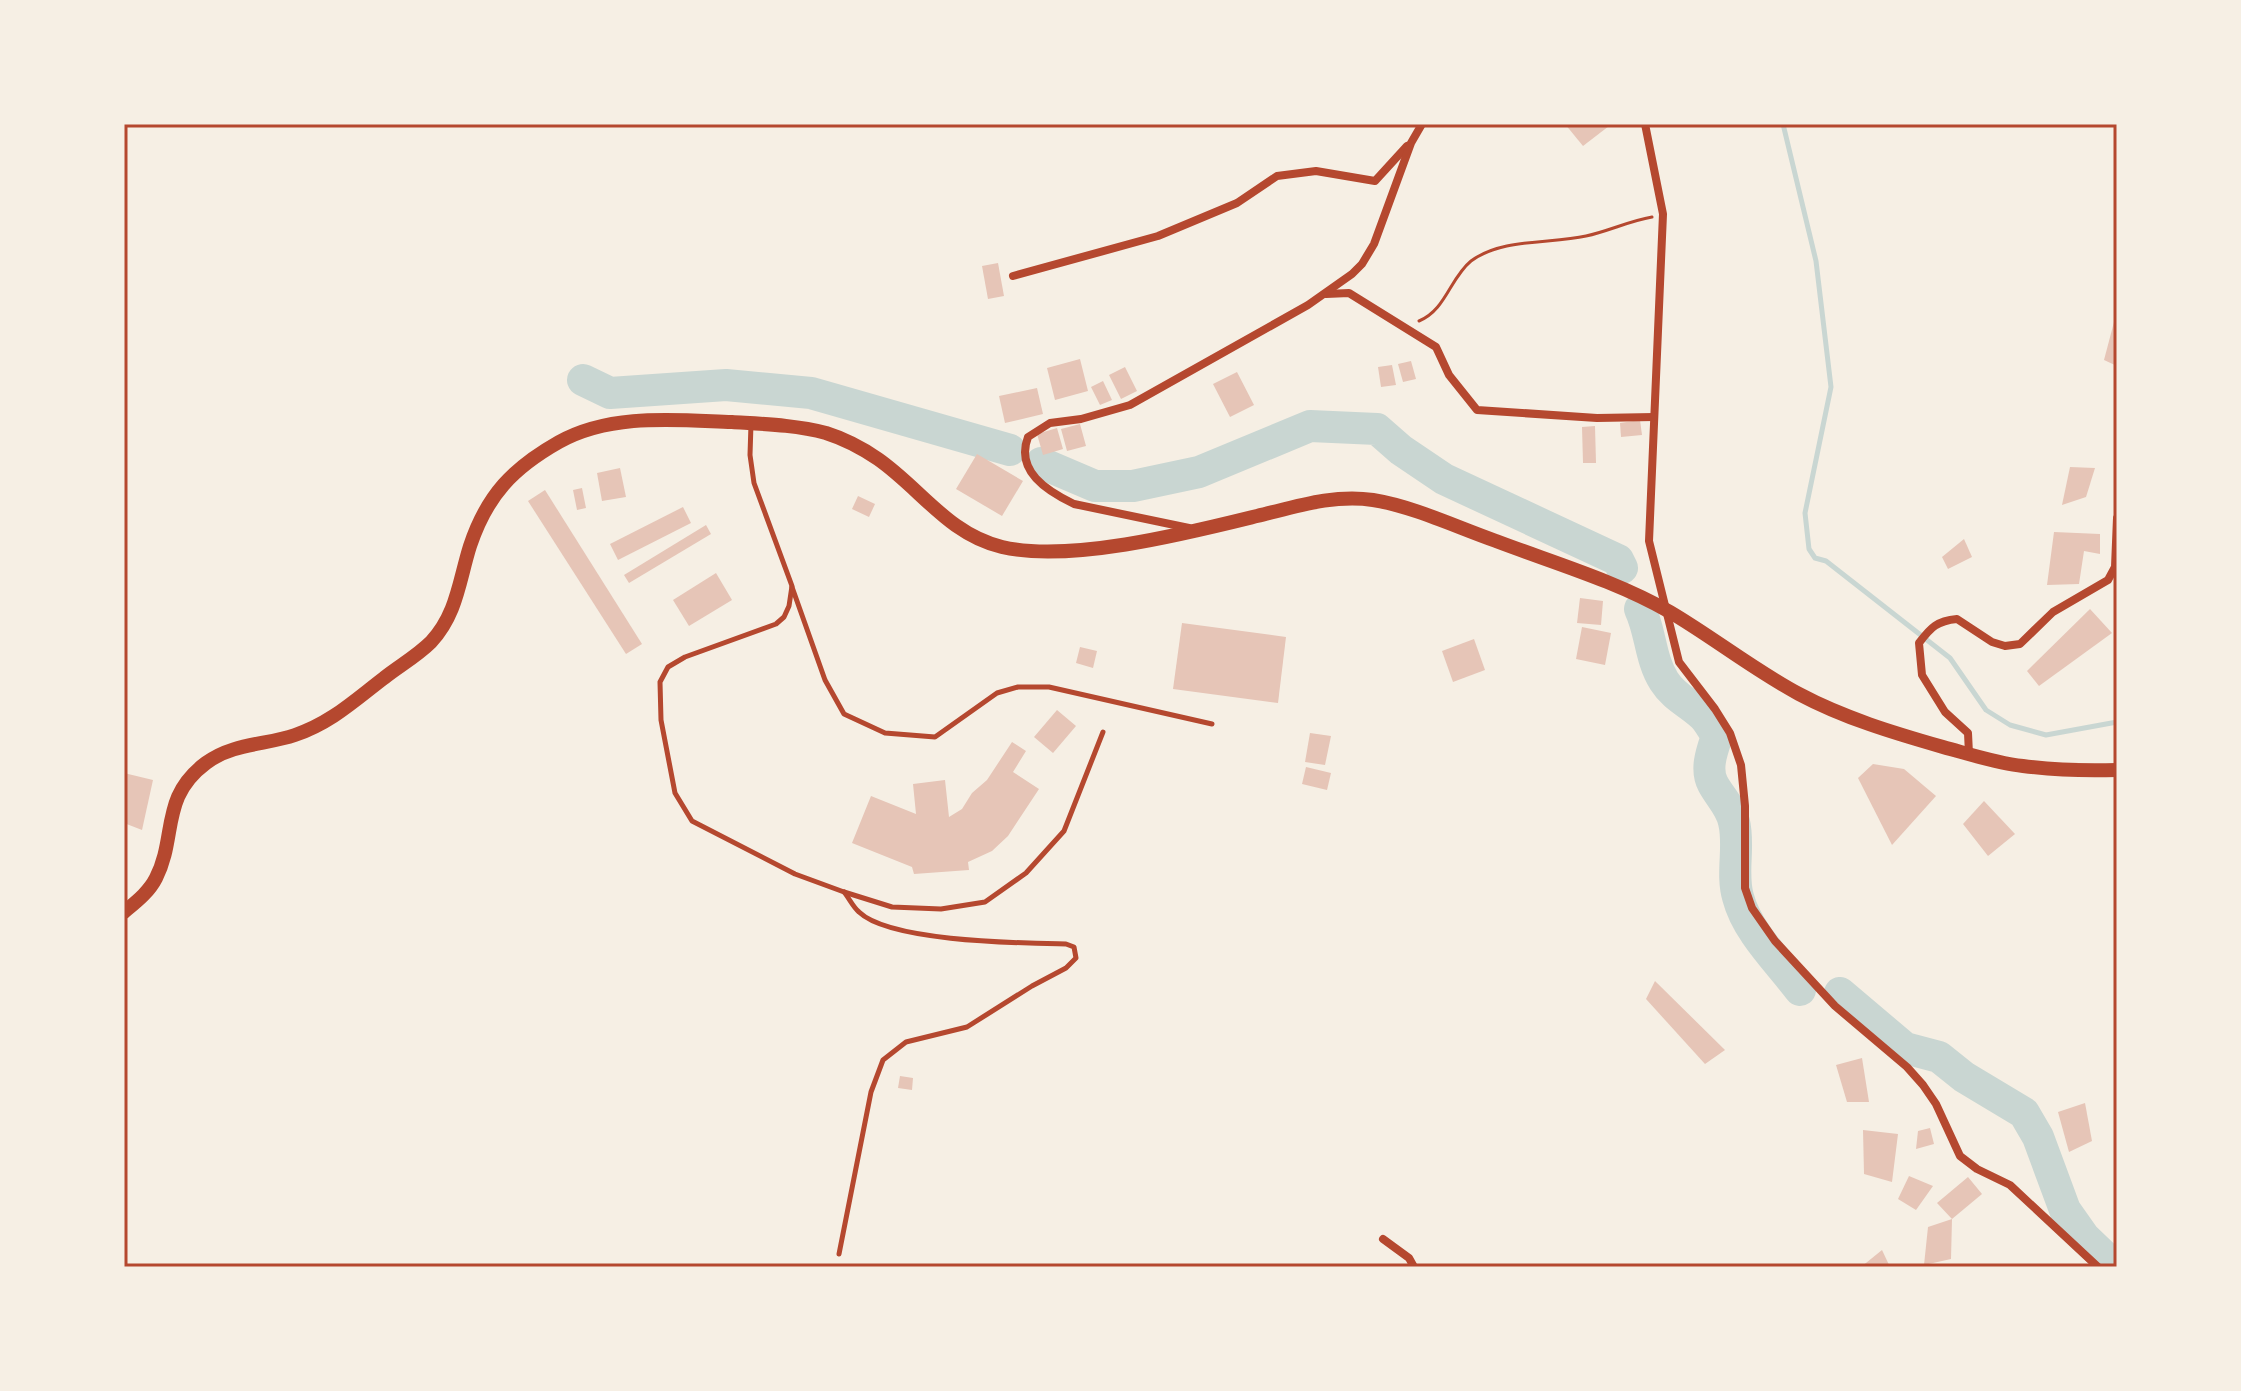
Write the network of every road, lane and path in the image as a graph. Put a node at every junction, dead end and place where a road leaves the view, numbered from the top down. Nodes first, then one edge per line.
1 (1422, 124) edge
2 (1645, 124) edge
3 (1411, 143) junction
4 (1663, 214) junction
5 (1013, 276) dead end
6 (1325, 294) junction
7 (1395, 320) junction
8 (1654, 417) junction
9 (751, 423) junction
10 (2117, 518) edge
11 (1198, 530) junction
12 (792, 586) junction
13 (1668, 611) junction
14 (1212, 724) dead end
15 (1103, 732) dead end
16 (1969, 754) junction
17 (2117, 770) edge
18 (844, 892) junction
19 (124, 912) edge
20 (1383, 1239) dead end
21 (839, 1254) dead end
22 (1414, 1267) edge
23 (2098, 1267) edge

1 - 3 street
2 - 4 street
3 - 5 street
3 - 6 street
4 - 7 path
4 - 8 street
6 - 7 street
6 - 11 street
7 - 8 street
8 - 13 street
9 - 11 main road
9 - 12 lane
9 - 19 main road
10 - 16 street
11 - 13 main road
12 - 14 lane
12 - 18 lane
13 - 16 main road
13 - 23 street
15 - 18 lane
16 - 17 main road
18 - 21 lane
20 - 22 street

